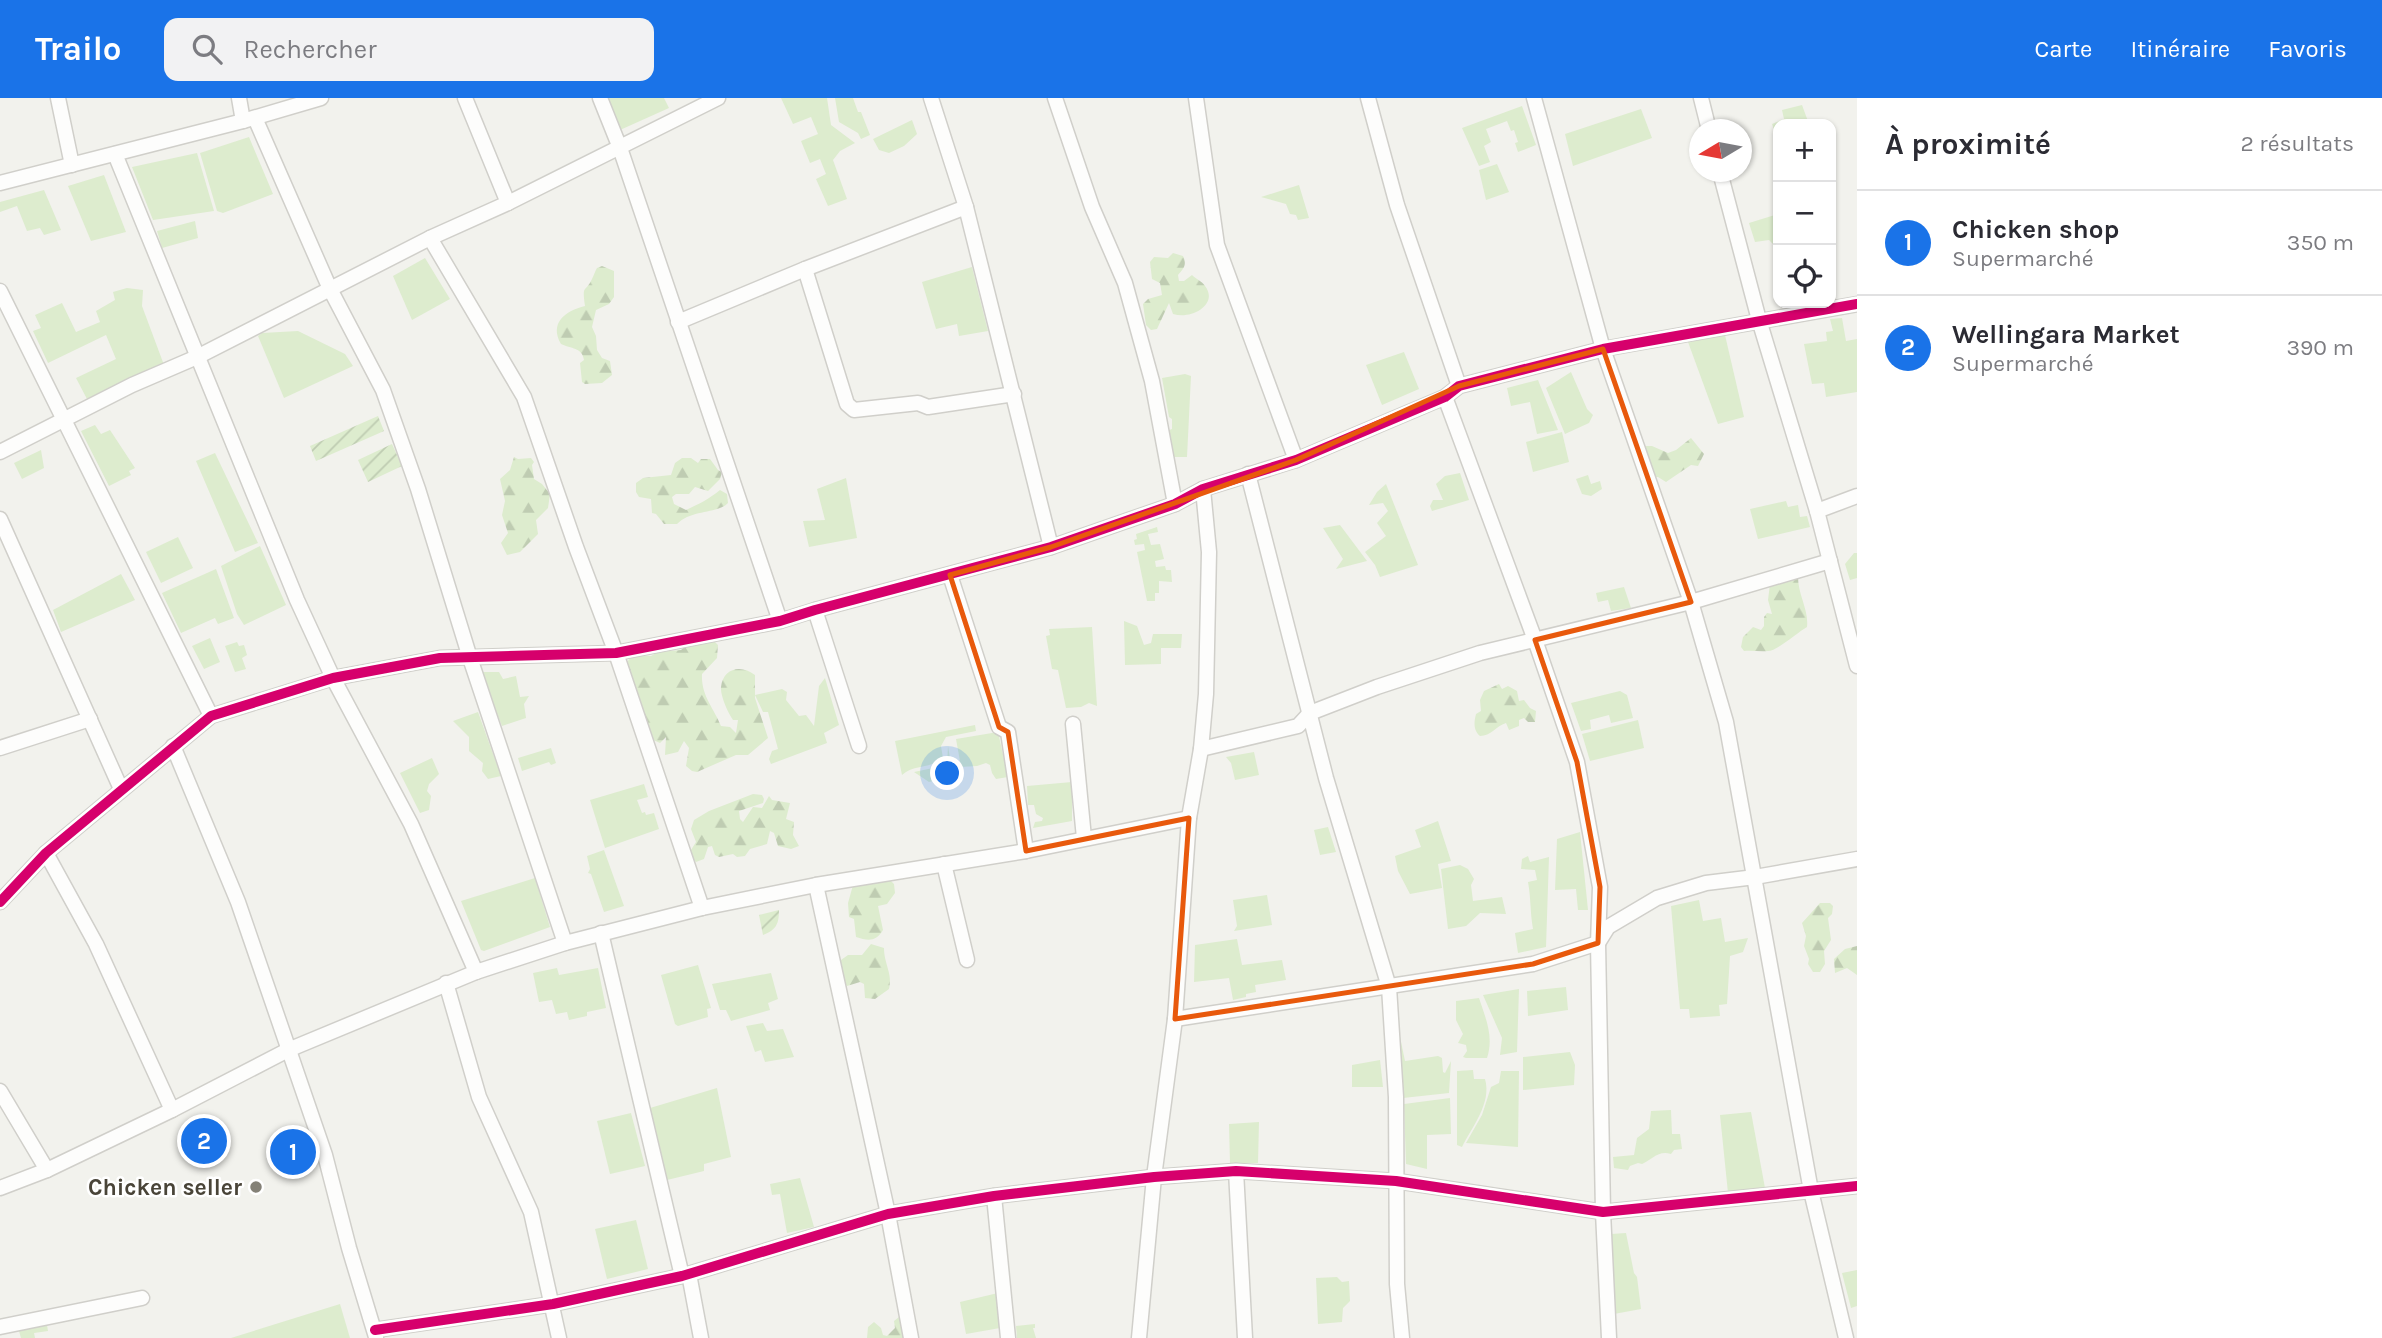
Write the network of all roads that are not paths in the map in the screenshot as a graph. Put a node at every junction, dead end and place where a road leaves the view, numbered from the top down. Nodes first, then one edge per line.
1 (58, 98) edge
2 (239, 98) edge
3 (321, 98) edge
4 (465, 98) edge
5 (600, 98) edge
6 (719, 98) edge
7 (931, 98) edge
8 (1055, 98) edge
9 (1196, 98) edge
10 (1368, 98) edge
11 (1534, 98) edge
12 (1701, 98) edge
13 (1706, 119) edge
14 (249, 120) junction
15 (620, 148) junction
16 (116, 154) junction
17 (72, 165) junction
18 (1723, 182) edge
19 (0, 183) edge
20 (508, 203) junction
21 (966, 207) junction
22 (430, 238) junction
23 (805, 269) junction
24 (330, 289) junction
25 (0, 291) edge
26 (1857, 304) edge
27 (1759, 320) junction
28 (678, 322) junction
29 (1603, 349) junction
30 (197, 357) junction
31 (1460, 386) junction
32 (1014, 394) junction
33 (1445, 397) junction
34 (65, 420) junction
35 (0, 452) edge
36 (1296, 460) junction
37 (1248, 474) junction
38 (1203, 489) junction
39 (1857, 496) edge
40 (1175, 504) junction
41 (1817, 511) junction
42 (0, 519) edge
43 (1052, 547) junction
44 (1830, 561) junction
45 (950, 575) junction
46 (1691, 602) junction
47 (815, 610) junction
48 (780, 621) junction
49 (1535, 640) junction
50 (617, 653) junction
51 (470, 658) junction
52 (1857, 666) edge
53 (333, 678) junction
54 (1310, 713) junction
55 (211, 716) junction
56 (90, 719) junction
57 (1073, 724) dead end
58 (173, 746) junction
59 (859, 746) dead end
60 (0, 748) edge
61 (1201, 749) junction
62 (121, 789) junction
63 (1189, 818) junction
64 (1084, 838) junction
65 (1026, 851) junction
66 (46, 853) junction
67 (1857, 859) edge
68 (944, 864) junction
69 (1755, 877) junction
70 (816, 885) junction
71 (0, 902) edge
72 (702, 908) junction
73 (601, 933) junction
74 (565, 943) junction
75 (1598, 943) junction
76 (967, 960) dead end
77 (476, 972) junction
78 (446, 983) junction
79 (1389, 987) junction
80 (1175, 1019) junction
81 (288, 1050) junction
82 (0, 1091) edge
83 (172, 1110) junction
84 (47, 1170) junction
85 (1236, 1171) junction
86 (1154, 1177) junction
87 (1396, 1181) junction
88 (1857, 1186) edge
89 (0, 1188) edge
90 (1811, 1191) junction
91 (994, 1196) junction
92 (1603, 1212) junction
93 (888, 1214) junction
94 (685, 1275) junction
95 (142, 1298) dead end
96 (553, 1304) junction
97 (0, 1327) edge
98 (376, 1334) edge
99 (559, 1338) edge
100 (701, 1338) edge
101 (911, 1338) edge
102 (1008, 1338) edge
103 (1139, 1338) edge
104 (1245, 1338) edge
105 (1402, 1338) edge
106 (1609, 1338) edge
107 (1846, 1338) edge

1 - 17 street
2 - 14 street
3 - 14 street
4 - 20 street
5 - 15 street
6 - 15 street
7 - 21 street
8 - 40 street
9 - 36 street
10 - 31 street
11 - 29 street
12 - 13 street
14 - 16 street
14 - 24 street
15 - 20 street
15 - 28 street
16 - 17 street
16 - 30 street
17 - 19 street
18 - 27 street
20 - 22 street
21 - 23 street
21 - 32 street
22 - 24 street
22 - 50 street
23 - 28 street
23 - 32 street
24 - 30 street
24 - 51 street
25 - 34 street
26 - 27 street
27 - 29 street
27 - 41 street
28 - 48 street
29 - 31 street
29 - 46 street
30 - 34 street
30 - 53 street
31 - 33 street
32 - 43 street
33 - 36 street
33 - 49 street
34 - 35 street
34 - 55 street
36 - 37 street
37 - 38 street
37 - 54 street
38 - 40 street
38 - 61 street
39 - 41 street
40 - 43 street
41 - 44 street
42 - 56 street
43 - 45 street
44 - 46 street
44 - 52 street
45 - 47 street
45 - 65 street
46 - 49 street
46 - 69 street
47 - 48 street
47 - 59 street
48 - 50 street
49 - 54 street
49 - 75 street
50 - 51 street
50 - 72 street
51 - 53 street
51 - 74 street
53 - 55 street
53 - 77 street
54 - 61 street
54 - 79 street
55 - 58 street
56 - 60 street
56 - 62 street
57 - 64 street
58 - 62 street
58 - 81 street
61 - 63 street
62 - 66 street
63 - 64 street
63 - 80 street
64 - 65 street
65 - 68 street
66 - 71 street
66 - 83 street
67 - 69 street
68 - 70 street
68 - 76 street
69 - 75 street
69 - 90 street
70 - 72 street
70 - 93 street
72 - 73 street
73 - 74 street
73 - 94 street
74 - 77 street
75 - 79 street
75 - 92 street
77 - 78 street
78 - 81 street
78 - 96 street
79 - 80 street
79 - 87 street
80 - 86 street
81 - 83 street
81 - 98 street
82 - 84 street
83 - 84 street
84 - 89 street
85 - 86 street
85 - 87 street
85 - 104 street
86 - 91 street
86 - 103 street
87 - 92 street
87 - 105 street
88 - 90 street
90 - 92 street
90 - 107 street
91 - 93 street
91 - 102 street
92 - 106 street
93 - 94 street
93 - 101 street
94 - 96 street
94 - 100 street
95 - 97 street
96 - 98 street
96 - 99 street

